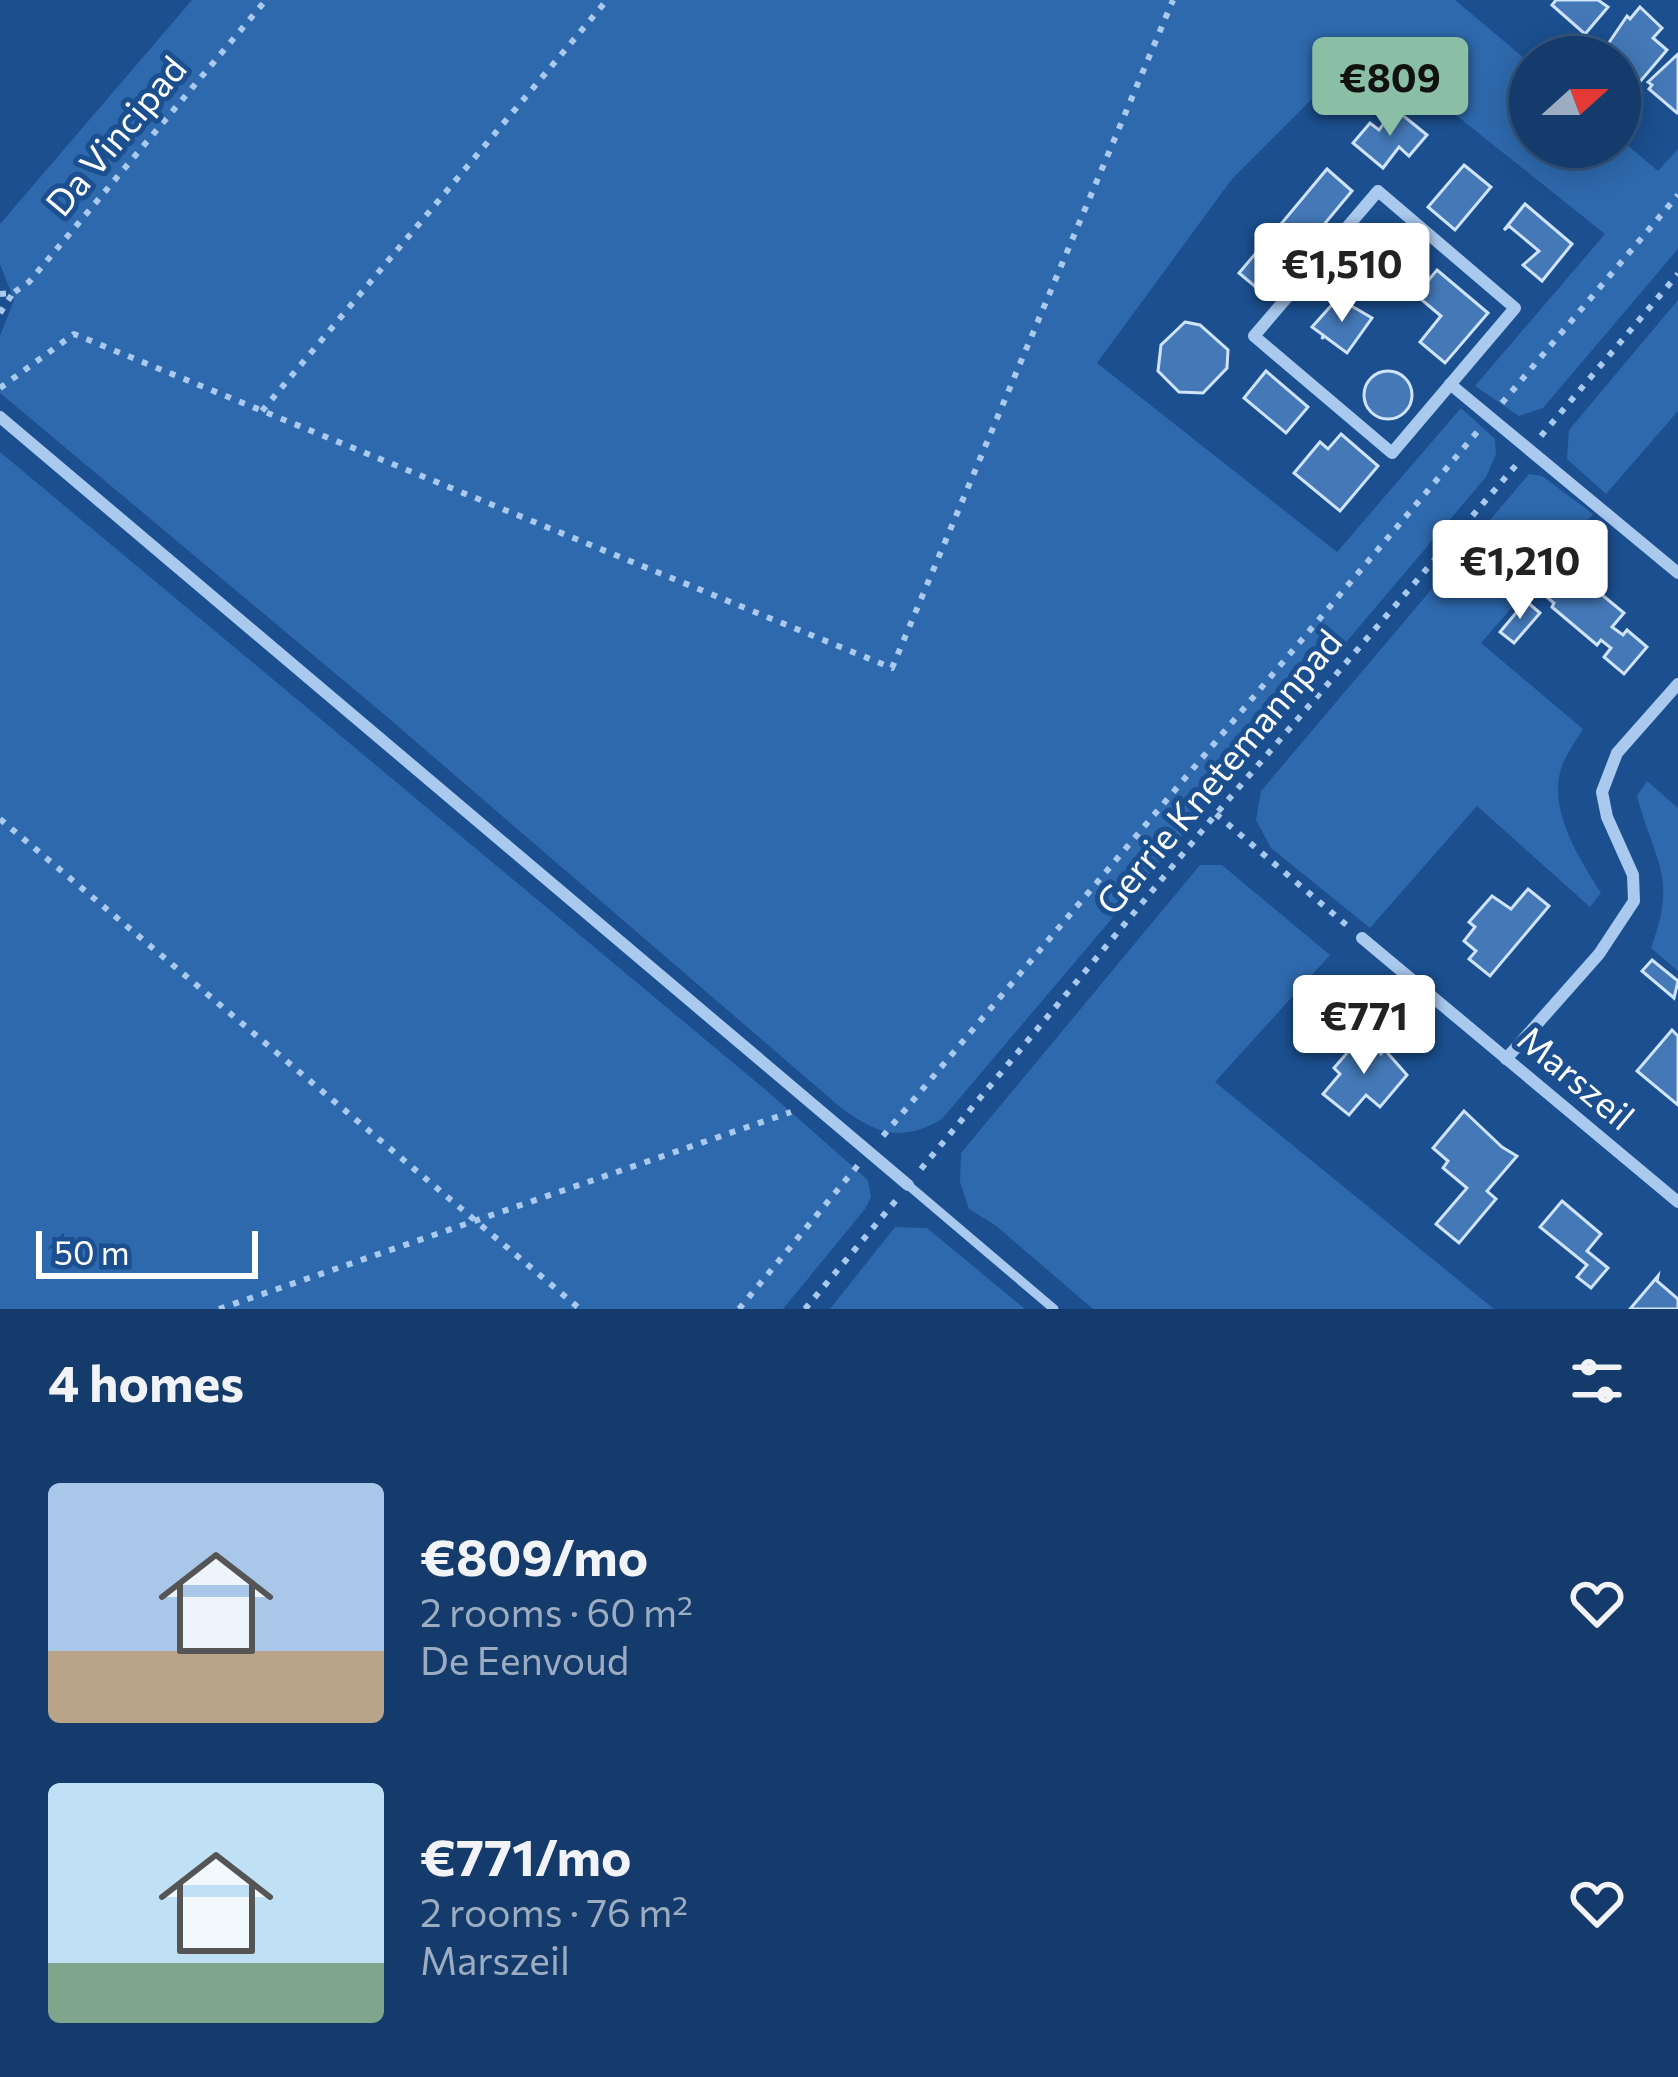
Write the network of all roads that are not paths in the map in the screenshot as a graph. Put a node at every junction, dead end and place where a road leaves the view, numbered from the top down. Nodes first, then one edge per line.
1 (1450, 384) junction
2 (0, 417) edge
3 (1678, 573) edge
4 (1678, 684) edge
5 (1362, 938) road end
6 (1506, 1059) junction
7 (908, 1185) joint
8 (1678, 1202) edge
9 (1054, 1309) edge

1 - 1 street
1 - 3 street
2 - 7 street
4 - 6 street
5 - 6 street, Marszeil
6 - 8 street, Marszeil
7 - 9 lane

